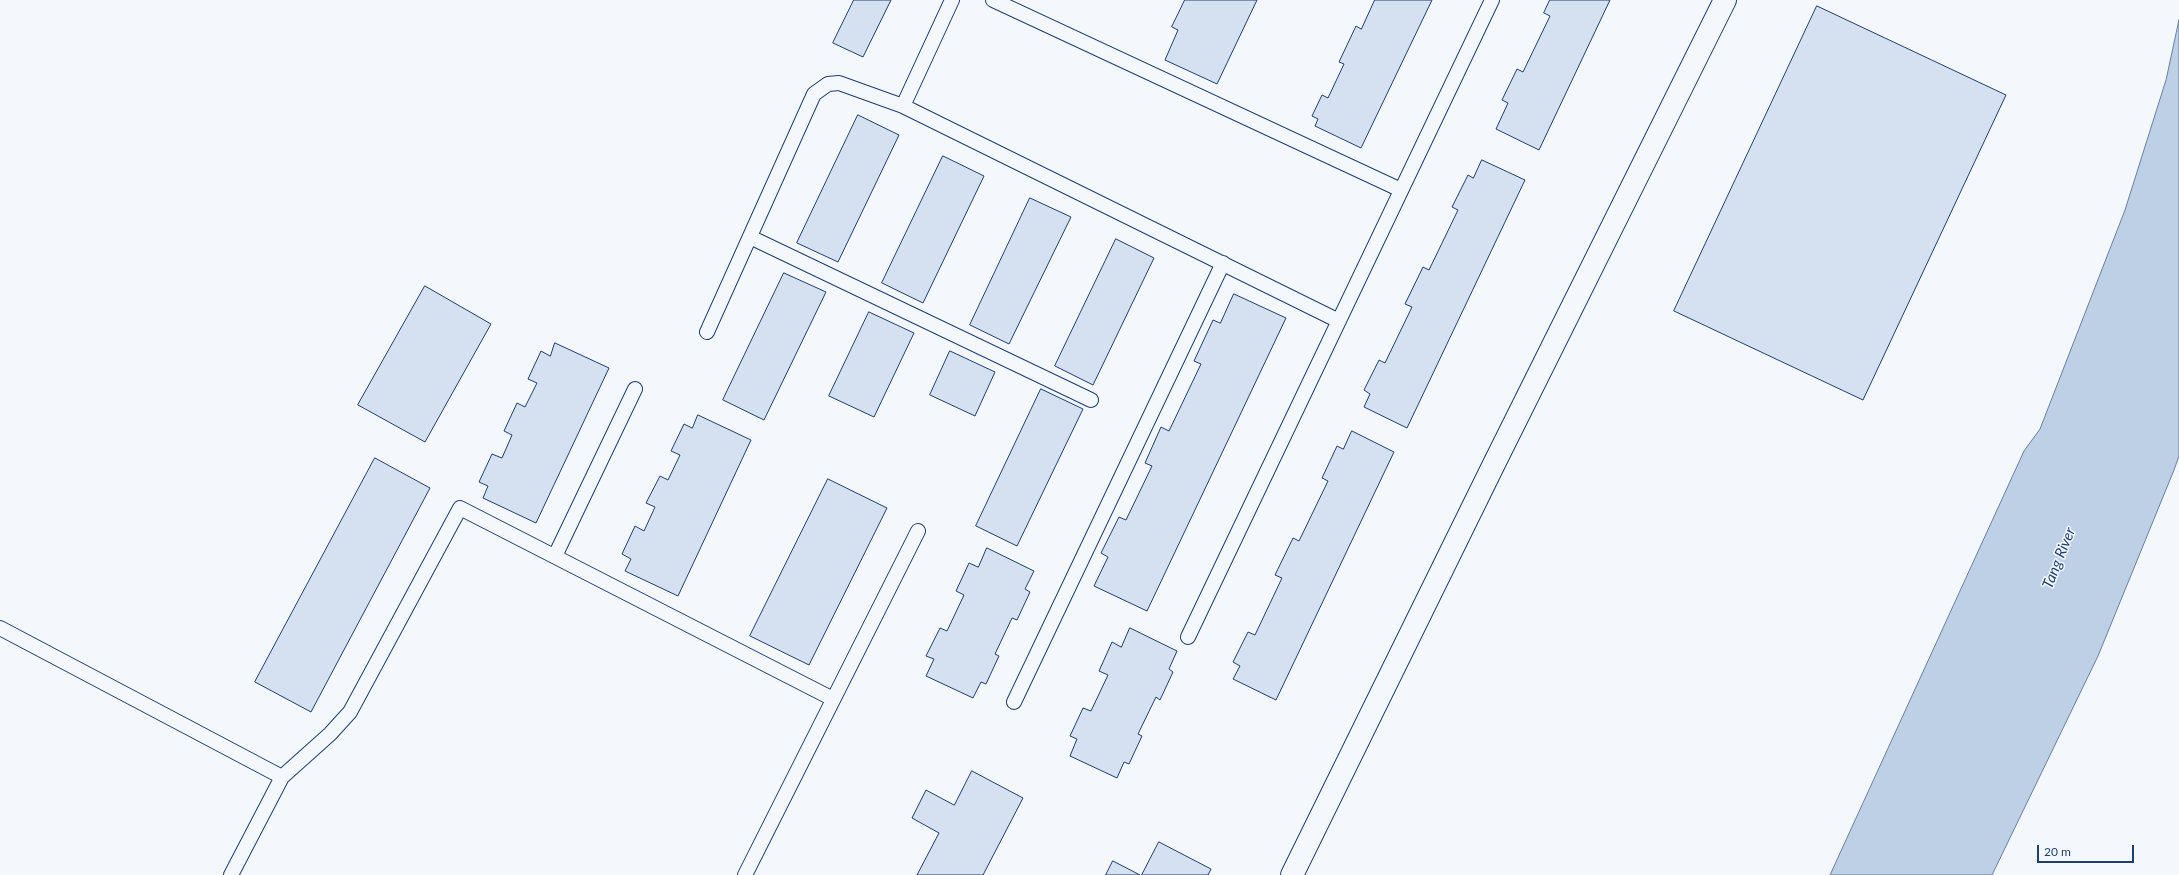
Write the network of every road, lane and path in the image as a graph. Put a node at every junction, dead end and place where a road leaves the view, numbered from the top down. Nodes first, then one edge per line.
1 (952, 0) edge
2 (993, 0) edge
3 (1492, 0) edge
4 (1725, 0) edge
5 (903, 106) junction
6 (1401, 190) junction
7 (750, 237) junction
8 (1222, 263) junction
9 (1339, 321) junction
10 (708, 332) dead end
11 (635, 389) dead end
12 (1091, 400) dead end
13 (918, 531) dead end
14 (555, 556) junction
15 (0, 628) edge
16 (1188, 637) dead end
17 (834, 699) junction
18 (1014, 702) dead end
19 (282, 777) junction
20 (230, 875) edge
21 (745, 875) edge
22 (1292, 875) edge

1 - 5 lane
2 - 6 lane
3 - 6 lane
4 - 22 street
5 - 7 lane
5 - 8 lane
6 - 9 lane
7 - 10 lane
7 - 12 lane
8 - 9 lane
8 - 18 lane
9 - 16 lane
11 - 14 lane
13 - 17 lane
14 - 17 lane
14 - 19 lane
15 - 19 lane
17 - 21 lane
19 - 20 lane

